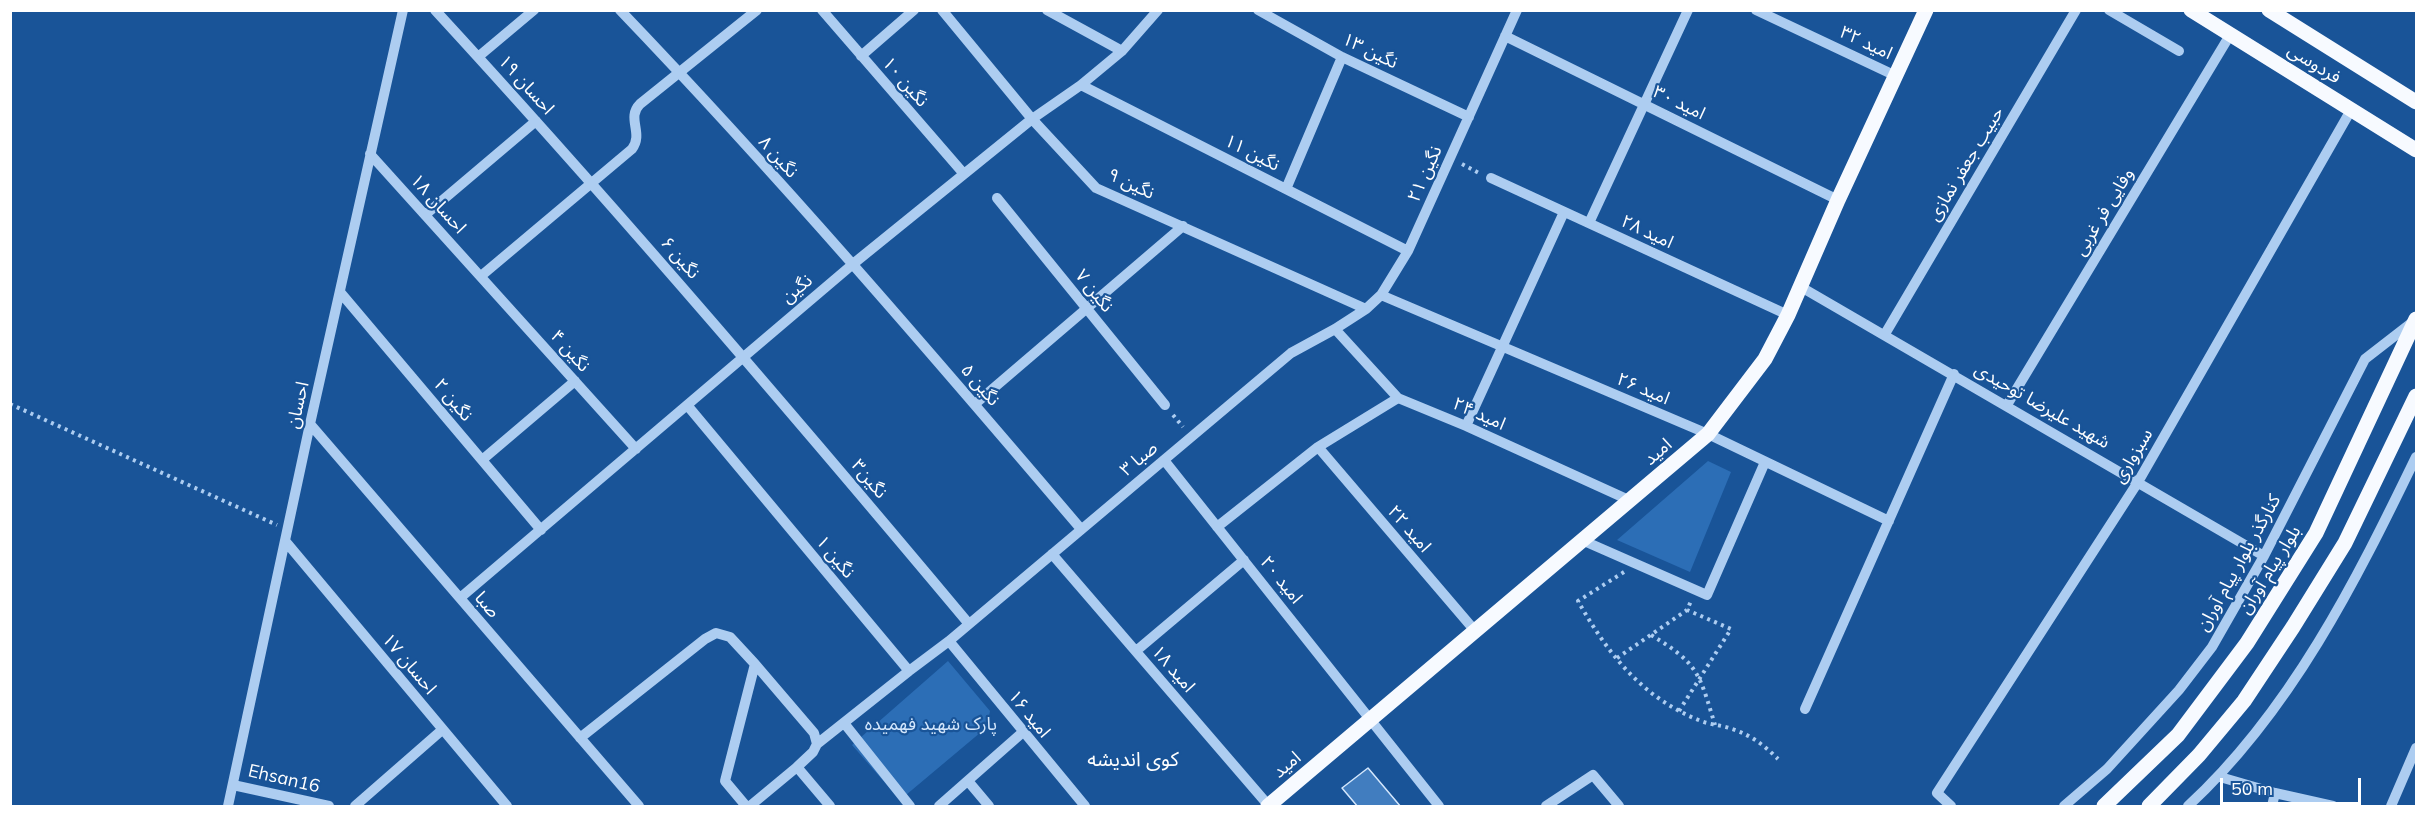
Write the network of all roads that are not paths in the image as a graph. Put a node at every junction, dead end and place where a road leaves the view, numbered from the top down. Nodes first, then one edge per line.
1 (403, 10) edge
2 (435, 10) edge
3 (534, 10) edge
4 (620, 10) edge
5 (757, 10) edge
6 (822, 10) edge
7 (914, 10) edge
8 (942, 10) edge
9 (1047, 10) edge
10 (1158, 10) edge
11 (1258, 10) edge
12 (1517, 10) edge
13 (1688, 10) edge
14 (1756, 10) edge
15 (1926, 10) edge
16 (2076, 10) edge
17 (2109, 10) edge
18 (2191, 10) edge
19 (2269, 10) edge
20 (2230, 35) junction
21 (1505, 36) junction
22 (1122, 51) junction
23 (2179, 51) dead end
24 (861, 56) junction
25 (478, 57) junction
26 (1342, 57) junction
27 (679, 72) junction
28 (1896, 76) junction
29 (1081, 85) junction
30 (2416, 102) edge
31 (1644, 105) junction
32 (2351, 110) junction
33 (1469, 117) junction
34 (1032, 119) junction
35 (536, 121) junction
36 (2416, 150) edge
37 (370, 154) junction
38 (964, 174) junction
39 (1491, 178) road end
40 (592, 183) junction
41 (1287, 189) junction
42 (997, 198) dead end
43 (1838, 200) junction
44 (1564, 212) junction
45 (425, 215) junction
46 (1589, 223) junction
47 (1183, 226) junction
48 (1408, 251) junction
49 (854, 264) junction
50 (480, 276) junction
51 (1801, 286) junction
52 (340, 292) junction
53 (1381, 295) junction
54 (1087, 309) junction
55 (1365, 309) junction
56 (1788, 315) junction
57 (2416, 319) edge
58 (1335, 329) junction
59 (1885, 334) junction
60 (1502, 346) junction
61 (743, 356) junction
62 (1954, 374) junction
63 (575, 381) junction
64 (2416, 396) edge
65 (1398, 398) junction
66 (975, 404) junction
67 (687, 405) junction
68 (1165, 405) road end
69 (2007, 405) junction
70 (310, 424) junction
71 (1466, 426) junction
72 (1708, 434) junction
73 (1318, 447) junction
74 (636, 449) junction
75 (2416, 457) edge
76 (482, 460) junction
77 (1164, 460) junction
78 (1766, 462) junction
79 (2138, 482) junction
80 (1631, 501) junction
81 (1889, 521) junction
82 (1217, 527) junction
83 (1081, 529) junction
84 (541, 530) junction
85 (1584, 541) junction
86 (286, 542) junction
87 (1052, 554) junction
88 (2264, 556) junction
89 (1244, 560) junction
90 (460, 598) junction
91 (969, 624) junction
92 (1476, 632) junction
93 (949, 641) junction
94 (1136, 651) junction
95 (755, 664) junction
96 (909, 671) junction
97 (1805, 709) dead end
98 (1372, 720) junction
99 (844, 723) junction
100 (442, 730) junction
101 (1023, 732) junction
102 (580, 738) junction
103 (818, 744) junction
104 (2416, 748) edge
105 (797, 767) junction
106 (2220, 777) junction
107 (968, 781) junction
108 (233, 785) junction
109 (2275, 794) junction
110 (1268, 806) edge
111 (228, 807) edge
112 (329, 807) edge
113 (355, 807) edge
114 (507, 807) edge
115 (639, 807) edge
116 (746, 807) edge
117 (750, 807) edge
118 (830, 807) edge
119 (910, 807) edge
120 (939, 807) edge
121 (989, 807) edge
122 (1085, 807) edge
123 (1439, 807) edge
124 (1546, 807) edge
125 (1619, 807) edge
126 (1952, 807) edge
127 (2064, 807) edge
128 (2104, 807) edge
129 (2149, 807) edge
130 (2188, 807) edge
131 (2272, 807) edge
132 (2333, 807) edge
133 (2391, 807) edge

1 - 37 street, احسان
2 - 25 street, احسان ۱۹
3 - 25 street
4 - 27 street, نگین ۸
5 - 27 street
6 - 24 street, نگین ۱۰
7 - 24 street
8 - 34 street, نگین ۹
9 - 22 street
10 - 22 street, نگین
11 - 26 street, نگین ۱۳
12 - 21 street, نگین ۲۱
13 - 31 street
14 - 28 street, امید ۳۲
15 - 28 main road, امید
16 - 59 street, حبیب جعفر نمازی
17 - 23 street
18 - 20 main road, فردوسی
19 - 30 main road, فردوسی
20 - 32 main road, فردوسی
20 - 69 street, وفایی فر غربی
21 - 31 street, امید ۳۰
21 - 33 street, نگین ۲۱
22 - 29 street, نگین
24 - 38 street, نگین ۱۰
25 - 35 street, احسان ۱۹
26 - 33 street, نگین ۱۳
26 - 41 street
27 - 40 street
27 - 49 street, نگین ۸
28 - 43 main road, امید
29 - 34 street, نگین
29 - 41 street, نگین ۱۱
31 - 43 street, امید ۳۰
31 - 46 street
32 - 36 main road, فردوسی
32 - 79 street, سبزواری
33 - 48 street, نگین ۲۱
34 - 38 street, نگین
34 - 47 street, نگین ۹
35 - 40 street, احسان ۱۹
35 - 45 street
37 - 45 street, احسان ۱۸
37 - 52 street, احسان
38 - 49 street, نگین
39 - 44 street, امید ۲۸
40 - 50 street
40 - 61 street, نگین ۶
41 - 48 street, نگین ۱۱
42 - 54 street, نگین ۷
43 - 51 main road, امید
44 - 46 street, امید ۲۸
44 - 60 street
45 - 50 street, احسان ۱۸
46 - 56 street, امید ۲۸
47 - 54 street
47 - 55 street, نگین ۹
48 - 53 street, نگین ۲۱
49 - 61 street, نگین
49 - 66 street, نگین ۵
50 - 63 street, نگین ۴
51 - 56 main road, امید
51 - 59 street, شهید علیرضا توحیدی
52 - 70 street, احسان
52 - 76 street, نگین ۲
53 - 55 street, نگین ۲۱
53 - 60 street, امید ۲۶
54 - 66 street
54 - 68 street, نگین ۷
55 - 58 street, نگین ۲۱
56 - 72 main road, امید
57 - 88 street, کنارگذر بلوار پیام آوران
57 - 128 main road, بلوار پیام آوران
58 - 65 street, امید ۲۴
58 - 77 street, صبا ۳
59 - 62 street, شهید علیرضا توحیدی
60 - 71 street
60 - 72 street, امید ۲۶
61 - 67 street, نگین
61 - 91 street, نگین۳
62 - 69 street, شهید علیرضا توحیدی
62 - 81 street
63 - 74 street, نگین ۴
63 - 76 street
64 - 129 main road
65 - 71 street, امید ۲۴
65 - 73 street
66 - 83 street, نگین ۵
67 - 74 street, نگین
67 - 96 street, نگین ۱
69 - 79 street, شهید علیرضا توحیدی
70 - 86 street, احسان
70 - 90 street, صبا
71 - 80 street, امید ۲۴
72 - 78 street, امید ۲۶
72 - 80 main road, امید
73 - 82 street
73 - 92 street, امید ۲۲
74 - 84 street, نگین
75 - 106 street
76 - 84 street, نگین ۲
77 - 82 street, امید ۲۰
77 - 83 street, صبا ۳
78 - 81 street, امید ۲۶
78 - 85 street
79 - 88 street, شهید علیرضا توحیدی
79 - 126 street, سبزواری
80 - 85 main road, امید
81 - 97 street
82 - 89 street, امید ۲۰
83 - 87 street, صبا ۳
84 - 90 street, نگین
85 - 92 main road, امید
86 - 100 street, احسان ۱۷
86 - 108 street, احسان
87 - 91 street, صبا ۳
87 - 94 street, امید ۱۸
88 - 127 street, کنارگذر بلوار پیام آوران
89 - 94 street
89 - 98 street, امید ۲۰
90 - 102 street, صبا
91 - 93 street
92 - 98 main road, امید
93 - 96 street
93 - 101 street, امید ۱۶
94 - 110 street, امید ۱۸
95 - 102 street
95 - 103 street
95 - 116 street
96 - 99 street
98 - 110 main road, امید
98 - 123 street, امید ۲۰
99 - 103 street
99 - 119 street
100 - 113 street
100 - 114 street, احسان ۱۷
101 - 107 street
101 - 122 street, امید ۱۶
102 - 115 street, صبا
103 - 105 street
104 - 133 street
105 - 117 street
105 - 118 street
106 - 109 street
106 - 130 street
107 - 120 street
107 - 121 street
108 - 111 street, احسان
108 - 112 street, Ehsan16
109 - 131 street
109 - 132 street
124 - 125 street

